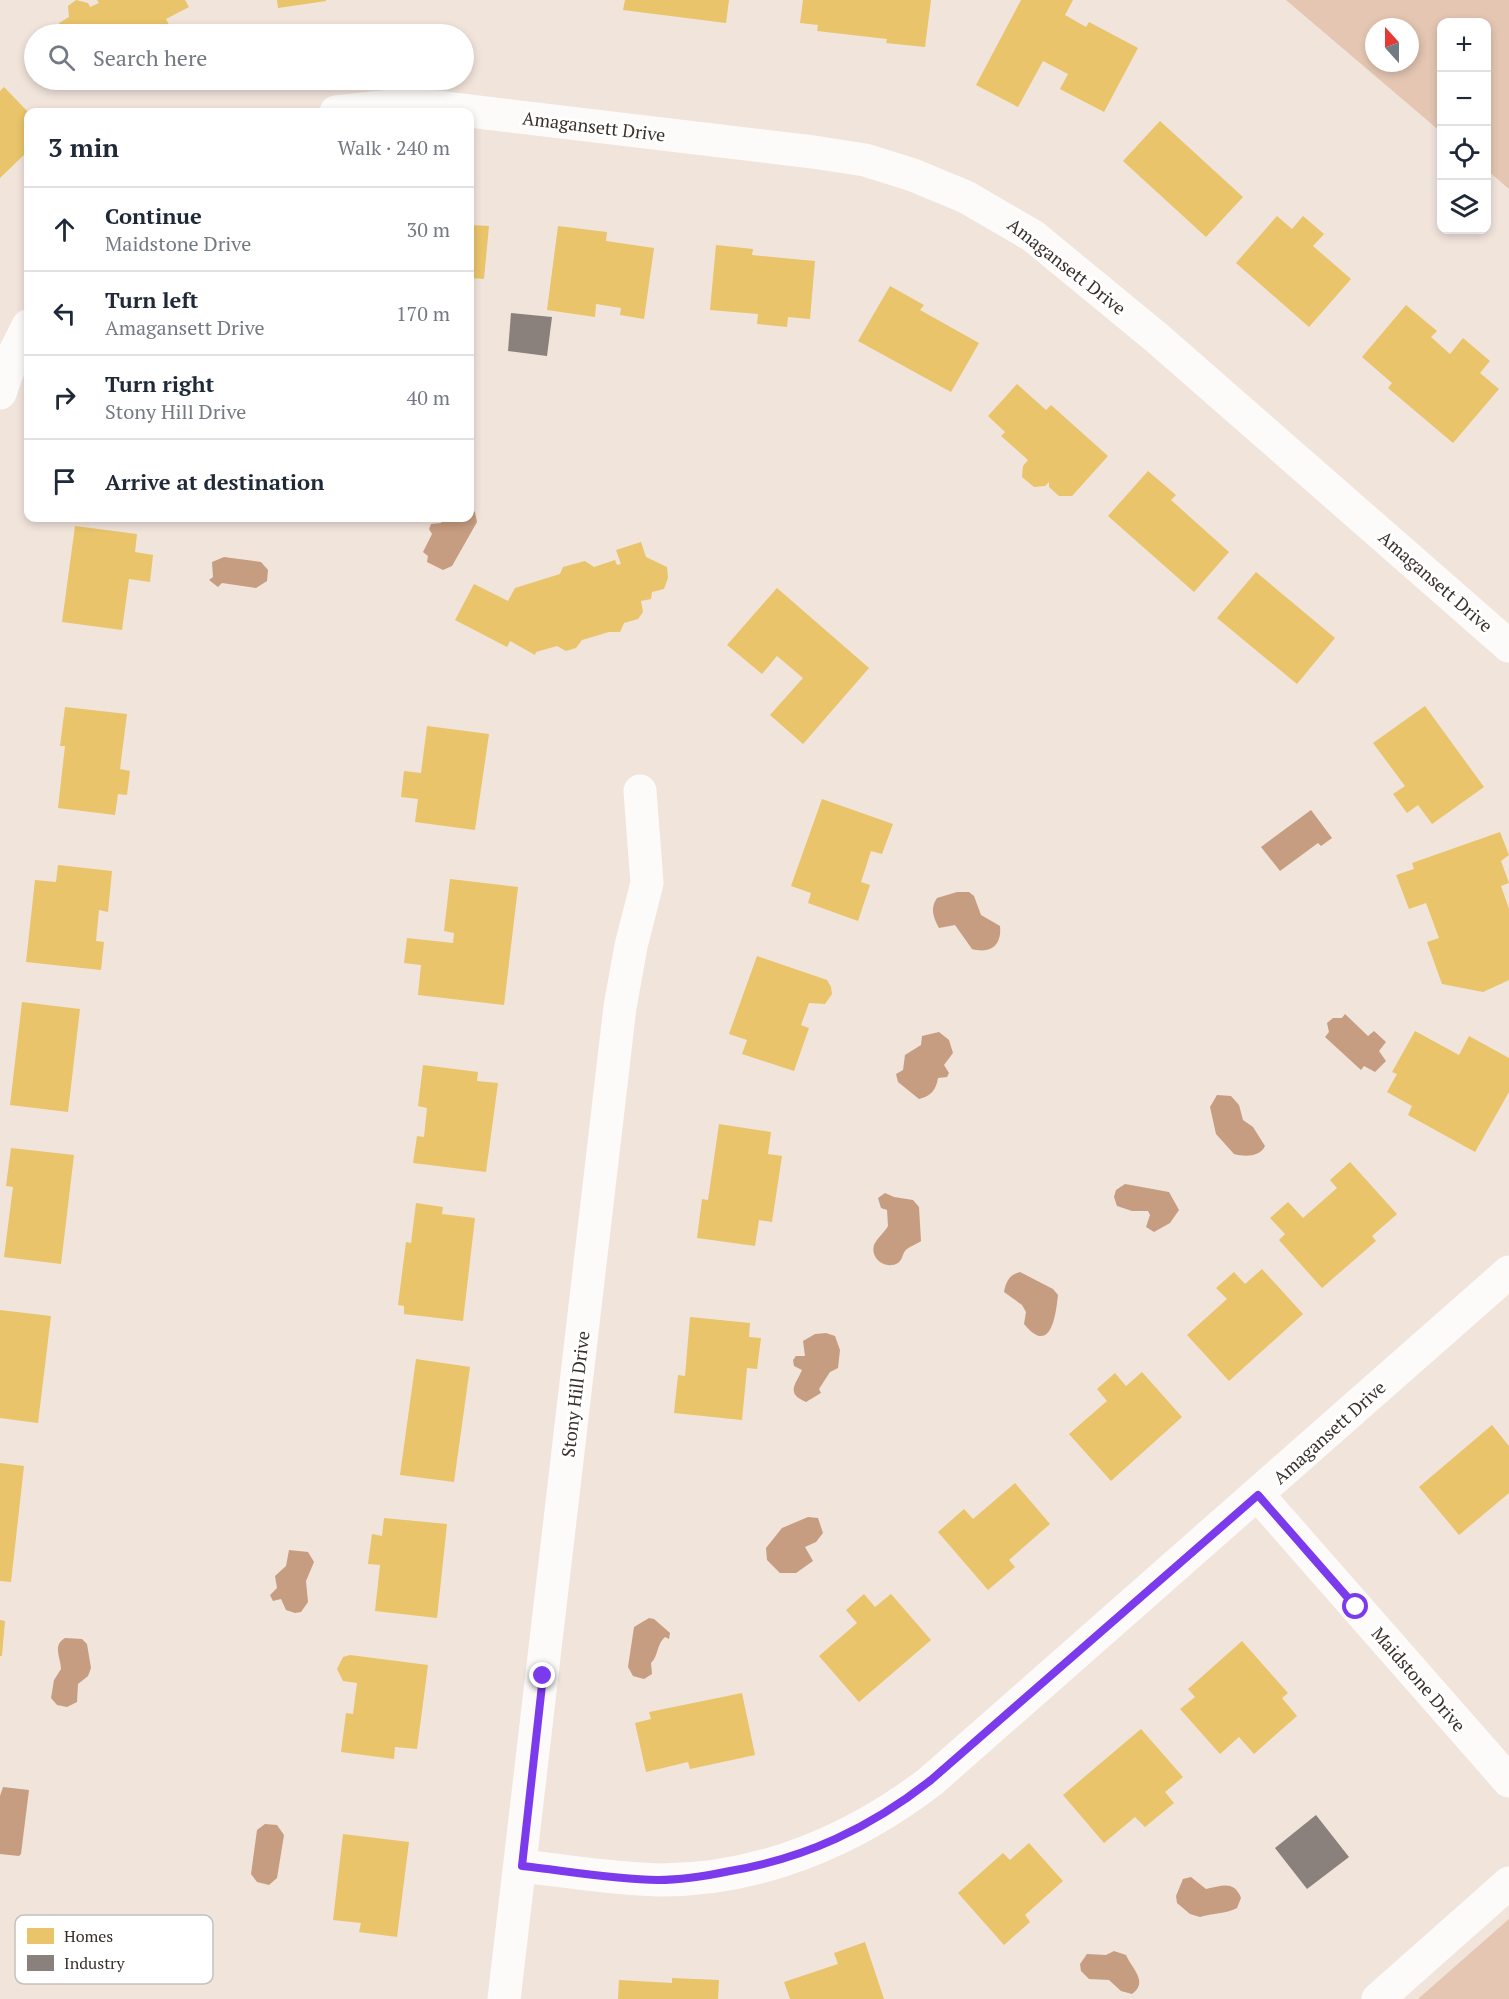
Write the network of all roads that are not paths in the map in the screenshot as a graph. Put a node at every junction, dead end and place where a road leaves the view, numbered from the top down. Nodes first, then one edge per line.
1 (373, 108) edge
2 (444, 108) edge
3 (474, 112) edge
4 (24, 334) edge
5 (0, 393) edge
6 (1509, 646) edge
7 (640, 791) dead end
8 (1509, 1272) edge
9 (1258, 1495) junction
10 (1509, 1781) edge
11 (522, 1866) junction
12 (1509, 1883) edge
13 (504, 1999) edge
14 (1378, 1999) edge

1 - 2 street, Amagansett Drive
3 - 6 street, Amagansett Drive
4 - 5 street
7 - 11 street, Stony Hill Drive
8 - 9 street, Amagansett Drive
9 - 10 street, Maidstone Drive
9 - 11 street, Amagansett Drive
11 - 13 street, Stony Hill Drive
12 - 14 street

